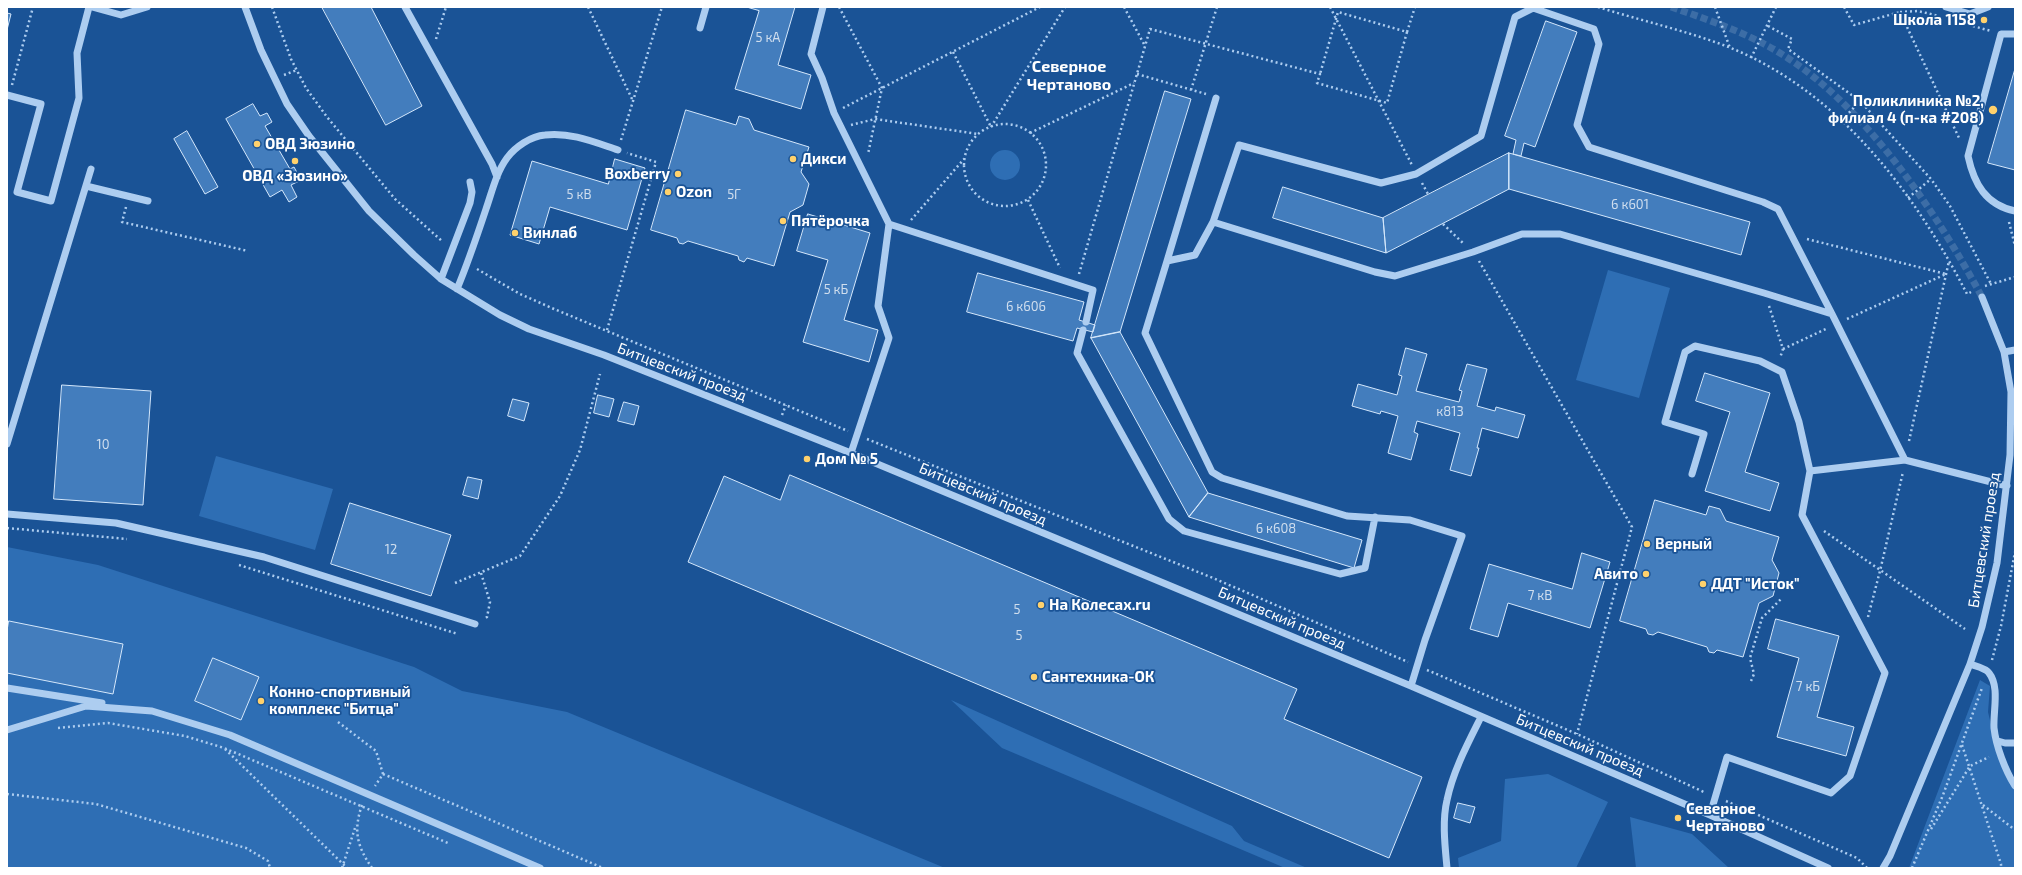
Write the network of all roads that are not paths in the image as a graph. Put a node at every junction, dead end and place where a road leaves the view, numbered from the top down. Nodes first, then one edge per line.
1 (89, 7) edge
2 (92, 7) edge
3 (147, 7) edge
4 (245, 7) edge
5 (405, 7) edge
6 (706, 7) edge
7 (823, 7) edge
8 (1946, 7) edge
9 (1988, 7) edge
10 (700, 28) dead end
11 (2015, 34) edge
12 (8, 95) edge
13 (1216, 98) road end
14 (618, 150) road end
15 (91, 169) dead end
16 (497, 177) junction
17 (470, 182) dead end
18 (86, 186) junction
19 (148, 201) dead end
20 (2015, 211) edge
21 (1213, 222) junction
22 (889, 224) junction
23 (1167, 261) junction
24 (441, 279) junction
25 (457, 289) junction
26 (1982, 297) tunnel mouth
27 (1832, 314) junction
28 (1086, 322) dead end
29 (1083, 330) dead end
30 (2015, 350) edge
31 (2004, 352) junction
32 (7, 444) edge
33 (851, 453) junction
34 (1905, 460) junction
35 (1810, 471) junction
36 (1692, 474) dead end
37 (2007, 486) junction
38 (7, 514) edge
39 (1375, 517) junction
40 (475, 624) road end
41 (1970, 664) junction
42 (1411, 686) junction
43 (7, 688) edge
44 (152, 711) junction
45 (1481, 716) junction
46 (7, 730) edge
47 (1998, 741) junction
48 (2015, 743) edge
49 (2015, 786) edge
50 (1710, 815) junction
51 (540, 868) edge
52 (1447, 868) edge
53 (1828, 868) edge
54 (1883, 868) edge

1 - 12 street
2 - 3 street
4 - 24 street, Битцевский проезд
5 - 16 street
6 - 10 street
7 - 22 street
8 - 9 street
11 - 20 street
13 - 23 street
14 - 16 street
15 - 18 street
16 - 25 street
17 - 24 street
18 - 19 street
18 - 32 street
21 - 23 street
21 - 27 street
21 - 27 street
22 - 28 street
22 - 33 street
23 - 39 street
24 - 25 street, Битцевский проезд
25 - 33 street, Битцевский проезд
26 - 31 street, Битцевский проезд
27 - 34 street
29 - 39 street
30 - 31 street
31 - 37 street, Битцевский проезд
33 - 42 street, Битцевский проезд
34 - 35 street
34 - 37 street
35 - 36 street
35 - 50 street
37 - 41 street, Битцевский проезд
38 - 40 street
39 - 42 street
41 - 47 street
41 - 54 street, Битцевский проезд
42 - 45 street, Битцевский проезд
43 - 44 street
44 - 46 street
44 - 51 street
45 - 50 street, Битцевский проезд
45 - 52 street
47 - 48 street
47 - 49 street
50 - 53 street, Битцевский проезд

